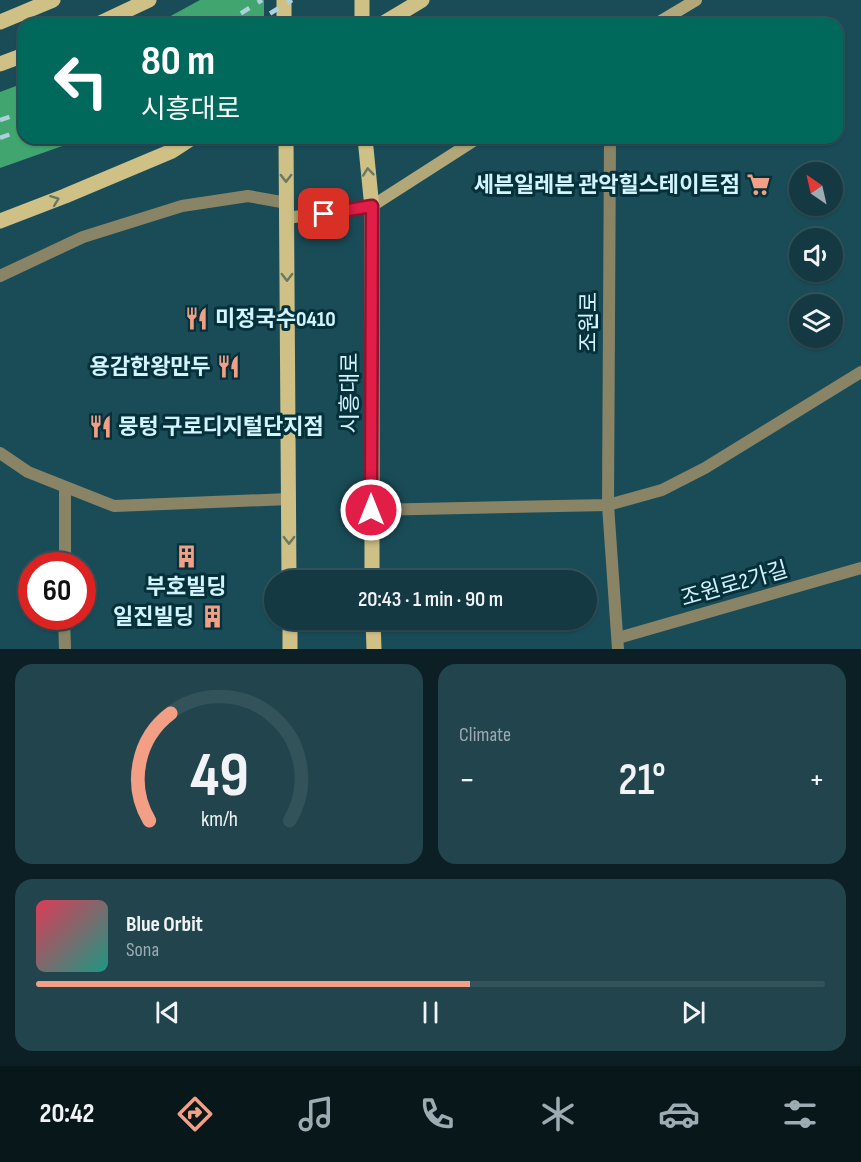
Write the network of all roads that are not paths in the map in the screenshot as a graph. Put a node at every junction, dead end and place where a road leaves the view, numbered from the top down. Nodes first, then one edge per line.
1 (53, 0) edge
2 (149, 0) edge
3 (284, 0) edge
4 (362, 0) edge
5 (422, 0) edge
6 (696, 0) edge
7 (111, 18) edge
8 (285, 18) edge
9 (362, 18) edge
10 (392, 18) edge
11 (667, 18) edge
12 (0, 22) edge
13 (18, 57) edge
14 (0, 64) edge
15 (181, 144) edge
16 (286, 144) edge
17 (366, 144) edge
18 (469, 144) edge
19 (610, 144) edge
20 (372, 206) junction
21 (287, 211) junction
22 (0, 220) edge
23 (0, 276) edge
24 (861, 372) edge
25 (0, 453) edge
26 (65, 487) junction
27 (289, 499) junction
28 (608, 505) junction
29 (371, 510) junction
30 (65, 552) edge
31 (861, 568) edge
32 (289, 570) edge
33 (372, 570) edge
34 (64, 630) edge
35 (290, 630) edge
36 (373, 630) edge
37 (618, 644) edge
38 (65, 649) edge
39 (290, 649) edge
40 (374, 649) edge

1 - 12 main road
2 - 7 main road
3 - 8 main road
4 - 9 main road
5 - 10 main road
6 - 11 main road
13 - 14 main road
22 -> 15 main road
16 -> 21 main road
20 -> 17 main road, 시흥대로
18 - 20 main road
19 - 28 street, 조원로
20 - 21 main road
20 - 29 main road, 시흥대로
21 - 23 street
21 -> 27 main road
24 - 28 street
25 - 26 street
26 - 27 street
26 - 30 street
27 -> 32 main road
28 - 29 street
28 - 37 street, 조원로
29 - 33 main road, 시흥대로
31 - 37 street, 조원로2가길
34 - 38 street
35 - 39 main road
36 - 40 main road

